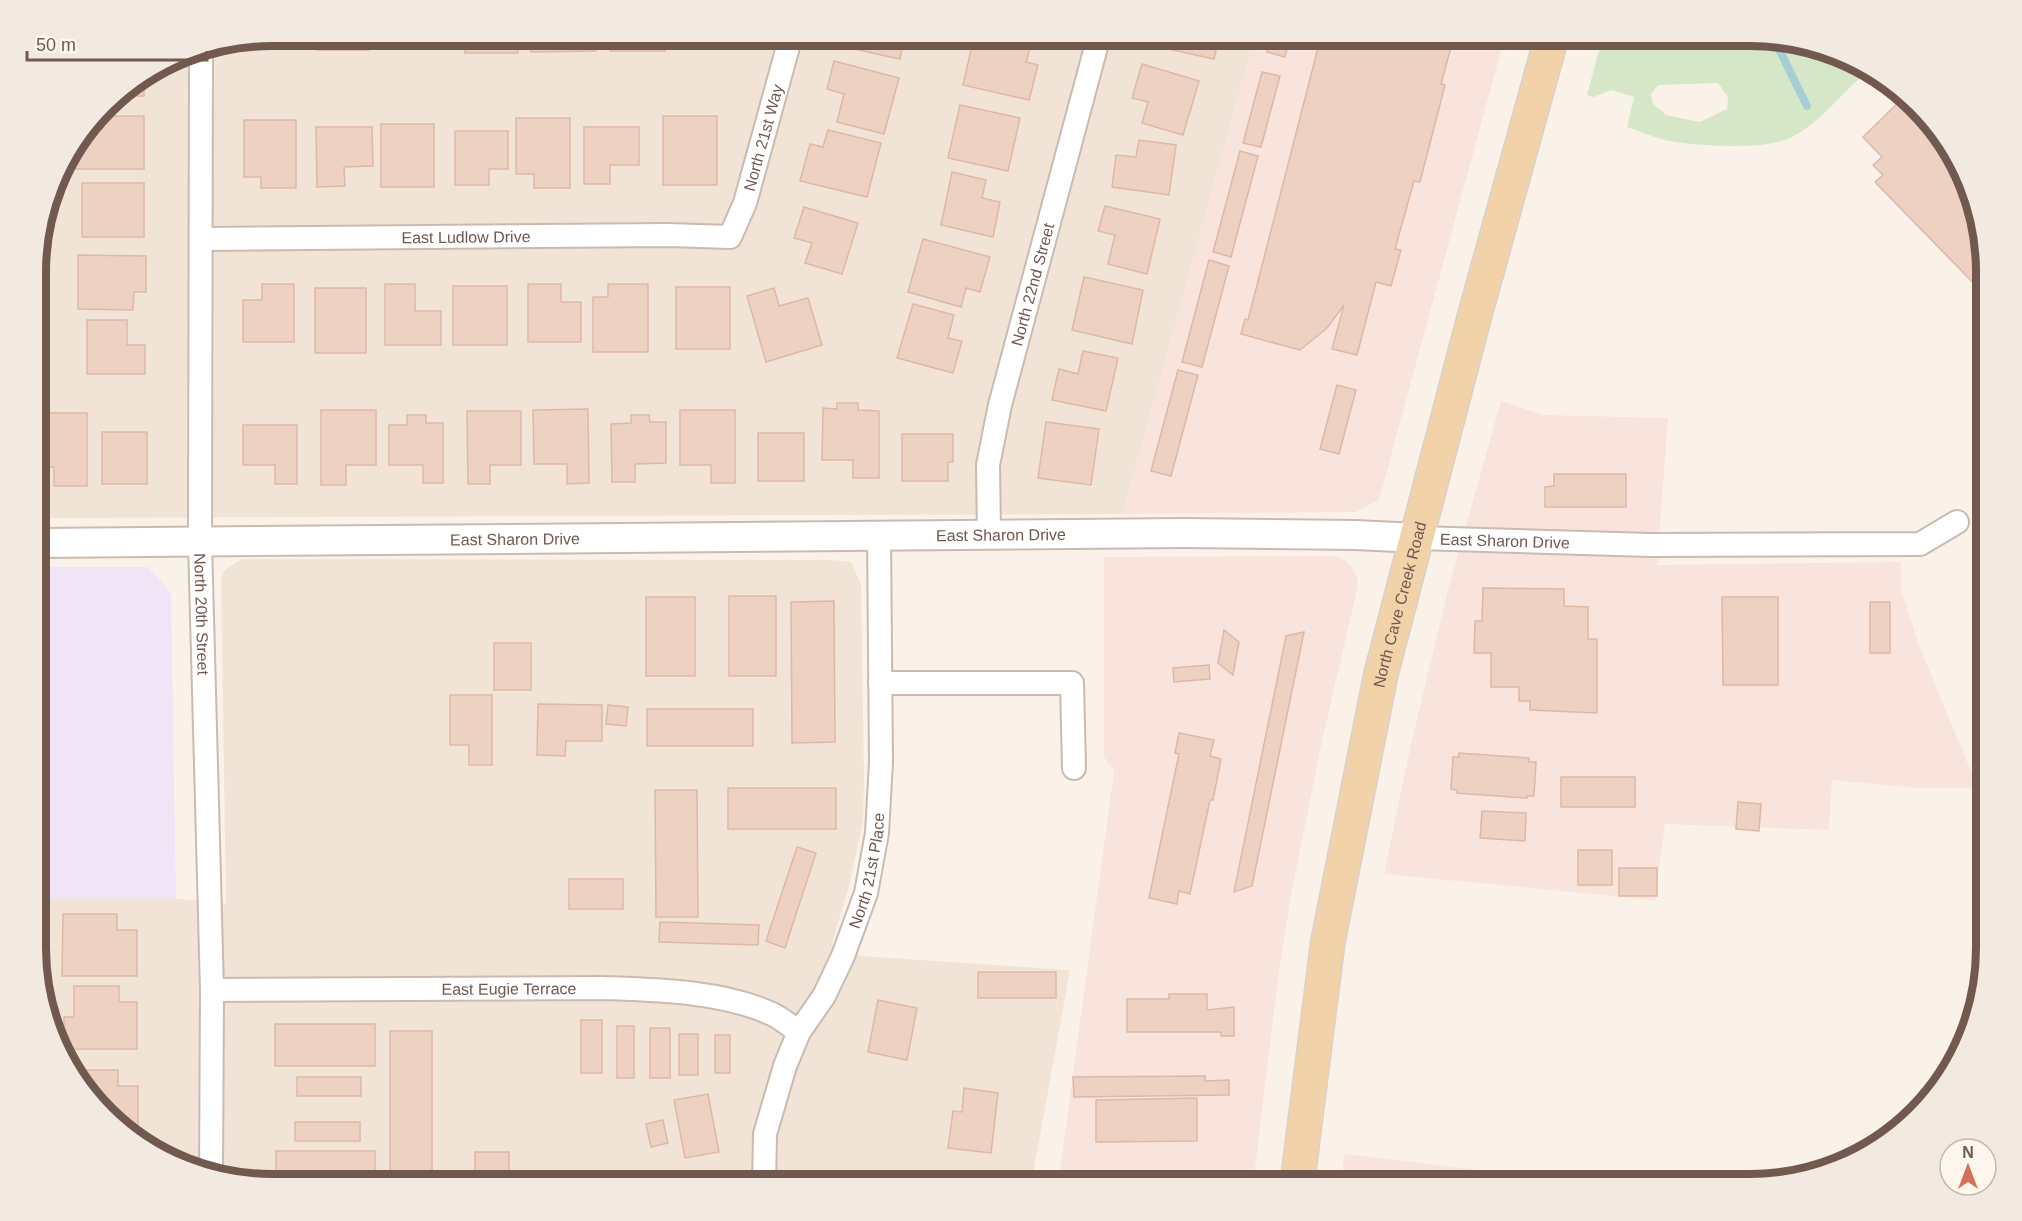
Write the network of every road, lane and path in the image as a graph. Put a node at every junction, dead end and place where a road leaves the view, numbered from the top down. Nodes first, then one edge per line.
1 (788, 46) edge
2 (1096, 46) edge
3 (1549, 46) edge
4 (201, 58) edge
5 (730, 237) joint
6 (202, 238) junction
7 (1957, 522) dead end
8 (989, 535) junction
9 (879, 536) junction
10 (1418, 538) junction
11 (200, 542) junction
12 (46, 543) edge
13 (880, 683) junction
14 (1074, 768) dead end
15 (212, 990) junction
16 (799, 1032) junction
17 (211, 1166) edge
18 (764, 1174) edge
19 (1298, 1174) edge

1 - 5 street, North 21st Way
2 - 8 street, North 22nd Street
3 - 10 main road, North Cave Creek Road
4 - 6 street, North 20th Street
5 - 6 street, East Ludlow Drive
6 - 11 street, North 20th Street
7 - 10 street, East Sharon Drive
8 - 9 street, East Sharon Drive
8 - 10 street, East Sharon Drive
9 - 11 street, East Sharon Drive
9 - 13 street, North 21st Place
10 - 19 main road, North Cave Creek Road
11 - 12 street, East Sharon Drive
11 - 15 street, North 20th Street
13 - 14 street
13 - 16 street, North 21st Place
15 - 16 street, East Eugie Terrace
15 - 17 street, North 20th Street
16 - 18 street, North 21st Place

